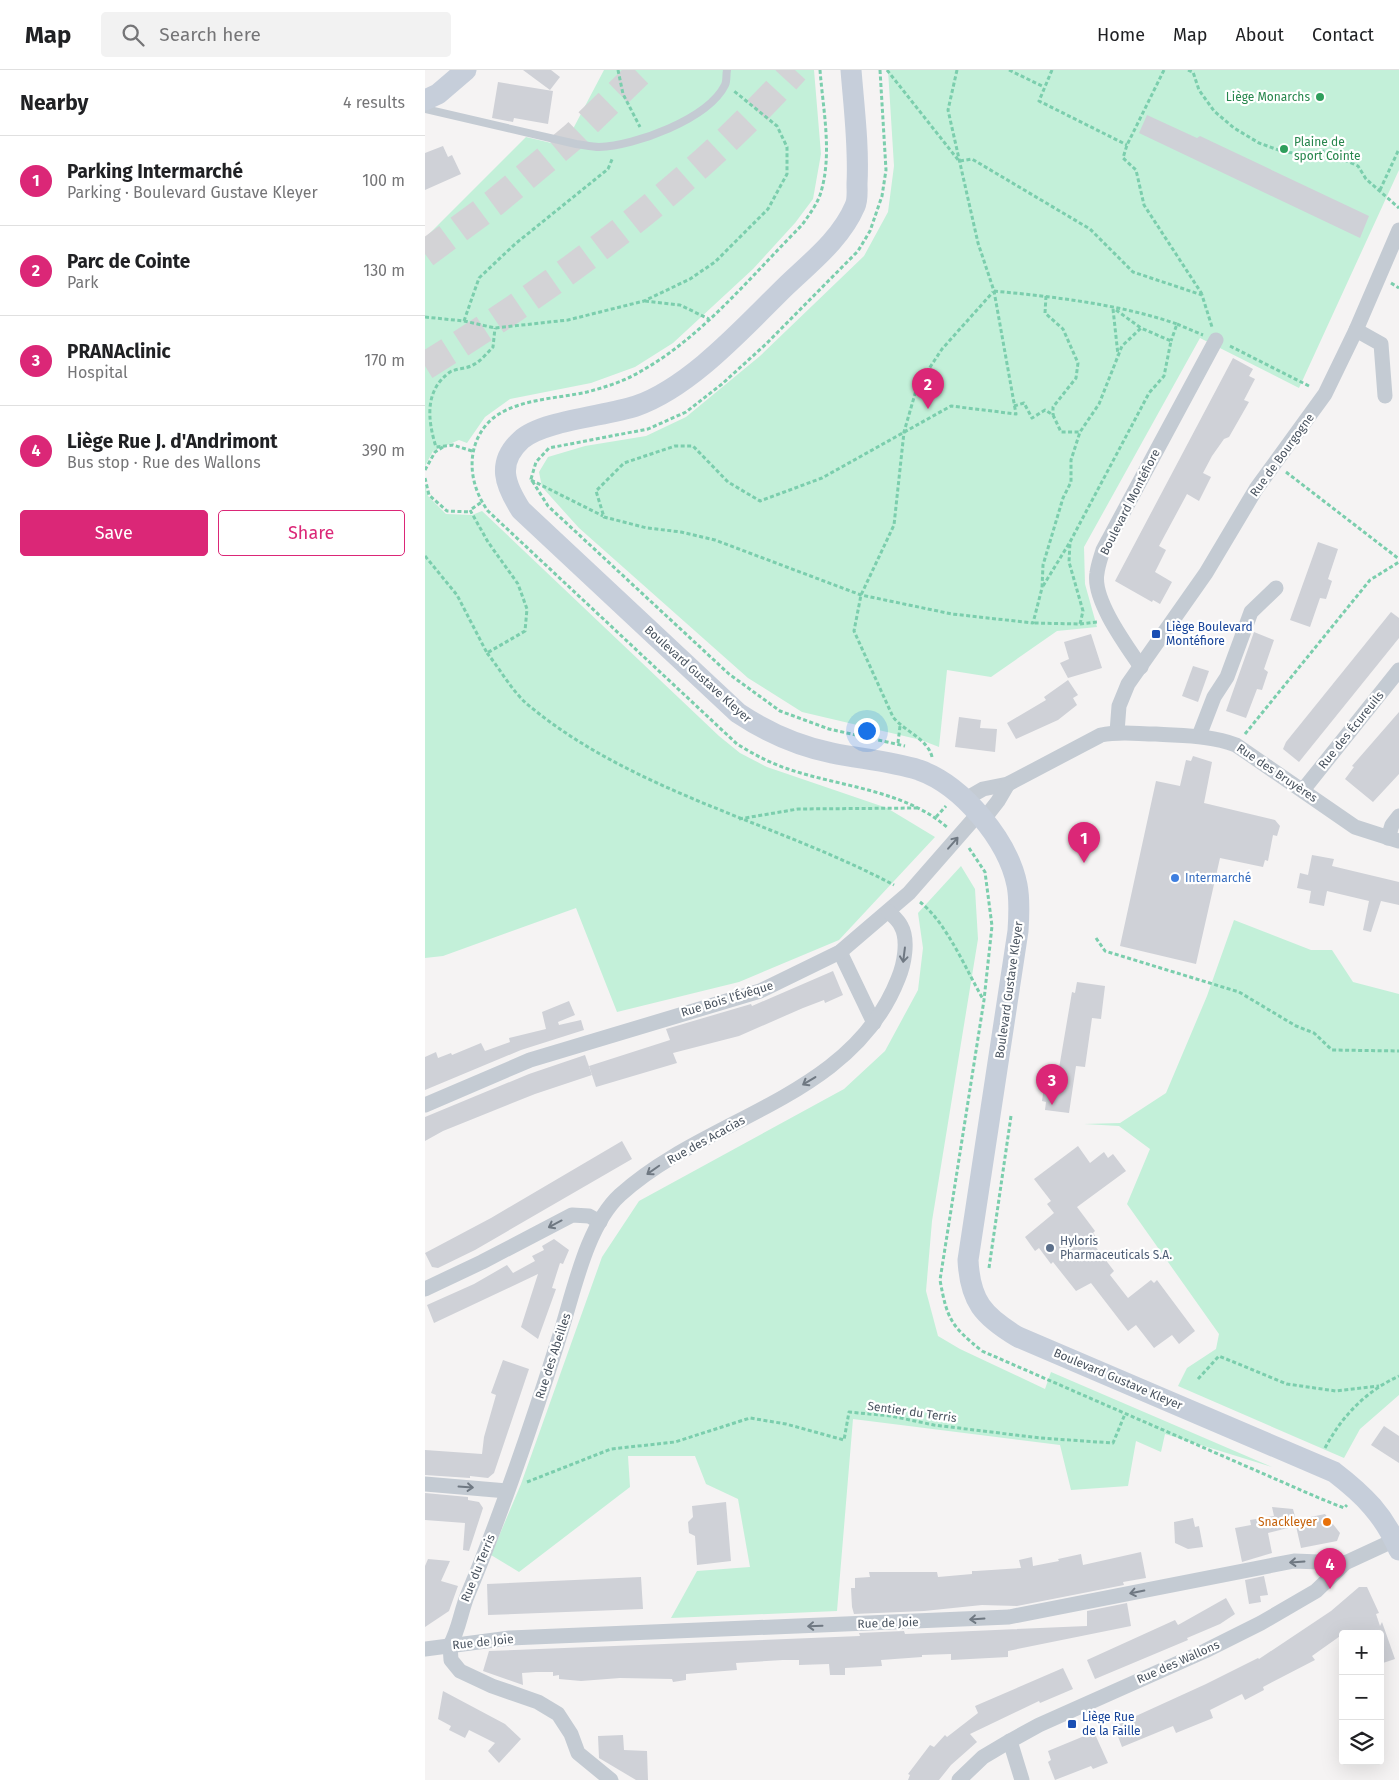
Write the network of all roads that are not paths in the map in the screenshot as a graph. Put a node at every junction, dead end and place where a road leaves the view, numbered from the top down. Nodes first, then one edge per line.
1 (466, 70) edge
2 (727, 70) edge
3 (851, 70) edge
4 (425, 100) edge
5 (425, 109) edge
6 (1399, 230) edge
7 (1356, 330) junction
8 (1211, 338) road end
9 (1385, 396) dead end
10 (1276, 588) dead end
11 (1141, 666) junction
12 (1399, 670) edge
13 (1117, 732) junction
14 (1199, 736) junction
15 (1008, 784) junction
16 (1303, 790) junction
17 (976, 811) junction
18 (1399, 816) edge
19 (1393, 839) edge
20 (889, 912) junction
21 (840, 952) junction
22 (874, 1023) junction
23 (425, 1105) edge
24 (600, 1222) junction
25 (425, 1289) edge
26 (425, 1484) edge
27 (507, 1490) junction
28 (1398, 1542) edge
29 (1345, 1563) junction
30 (450, 1646) junction
31 (425, 1649) edge
32 (1010, 1741) junction
33 (611, 1780) edge
34 (959, 1780) edge
35 (1022, 1780) edge

1 - 4 street
2 - 5 lane
3 - 17 street, Boulevard Gustave Kleyer
6 - 7 street, Rue de Bourgogne
7 - 9 street
7 - 11 street, Rue de Bourgogne
8 - 11 street, Boulevard Montéfiore
10 - 14 street
11 - 13 street
12 - 16 street, Rue des Écureuils
13 - 14 street, Rue des Bruyères
13 - 15 street
14 - 16 street, Rue des Bruyères
15 - 17 street, Rue Bois l'Évêque
15 - 17 street
16 - 19 street, Rue des Bruyères
20 -> 17 street, Rue Bois l'Évêque
17 - 28 street, Boulevard Gustave Kleyer
18 - 19 street
20 - 21 street, Rue Bois l'Évêque
20 -> 22 street, Rue des Acacias
21 - 22 street
21 - 23 street, Rue Bois l'Évêque
22 -> 24 street, Rue des Acacias
24 -> 25 street
24 - 27 street, Rue des Abeilles
26 -> 27 street
27 - 30 street, Rue du Terris
28 - 29 street, Rue des Wallons
29 -> 30 street, Rue de Joie
29 - 32 street, Rue des Wallons
30 - 31 street, Rue de Joie
30 - 33 street
32 - 34 street, Rue des Wallons
32 - 35 street

